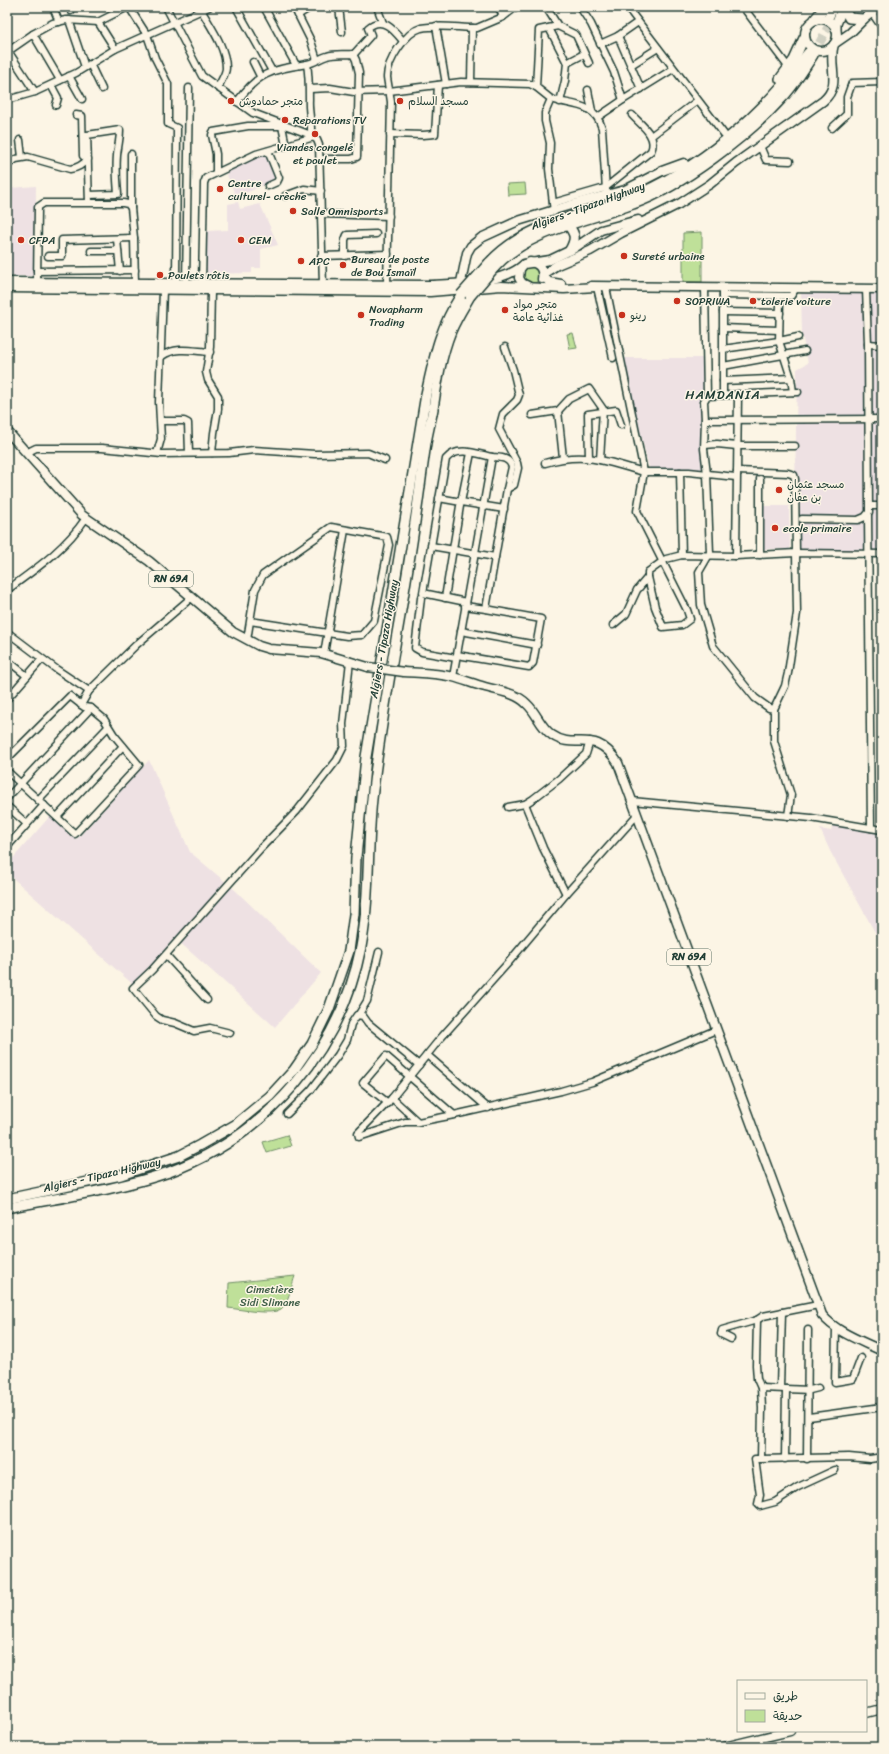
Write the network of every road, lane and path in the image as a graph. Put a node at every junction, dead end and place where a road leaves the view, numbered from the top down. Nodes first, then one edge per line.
1 (52, 7) edge
2 (129, 7) edge
3 (166, 7) edge
4 (209, 7) edge
5 (236, 7) edge
6 (264, 7) edge
7 (294, 7) edge
8 (311, 7) edge
9 (339, 7) edge
10 (377, 7) edge
11 (499, 7) edge
12 (516, 7) edge
13 (546, 7) edge
14 (580, 7) edge
15 (627, 7) edge
16 (743, 7) edge
17 (825, 7) edge
18 (833, 7) edge
19 (839, 7) edge
20 (844, 7) edge
21 (879, 7) edge
22 (200, 9) edge
23 (298, 15) junction
24 (503, 17) junction
25 (867, 17) junction
26 (69, 20) junction
27 (815, 20) junction
28 (59, 22) junction
29 (98, 22) junction
30 (174, 22) junction
31 (638, 22) junction
32 (383, 23) junction
33 (882, 23) edge
34 (436, 26) junction
35 (558, 26) junction
36 (472, 28) junction
37 (550, 28) junction
38 (836, 31) junction
39 (342, 32) dead end
40 (33, 34) junction
41 (147, 35) junction
42 (618, 36) junction
43 (804, 38) junction
44 (403, 41) junction
45 (600, 44) junction
46 (834, 44) junction
47 (658, 48) junction
48 (115, 49) junction
49 (8, 52) edge
50 (814, 53) junction
51 (353, 54) junction
52 (584, 54) junction
53 (317, 60) junction
54 (253, 62) dead end
55 (567, 63) junction
56 (589, 63) dead end
57 (307, 64) junction
58 (296, 65) junction
59 (631, 65) junction
60 (87, 66) junction
61 (788, 68) junction
62 (673, 69) junction
63 (272, 71) junction
64 (69, 76) junction
65 (260, 76) junction
66 (834, 78) junction
67 (60, 80) junction
68 (471, 82) junction
69 (882, 82) edge
70 (446, 84) junction
71 (51, 85) junction
72 (438, 85) junction
73 (536, 87) junction
74 (189, 88) dead end
75 (218, 88) junction
76 (102, 89) dead end
77 (310, 89) junction
78 (641, 89) junction
79 (389, 90) junction
80 (588, 90) dead end
81 (35, 92) junction
82 (358, 92) junction
83 (82, 99) dead end
84 (552, 99) junction
85 (7, 100) edge
86 (623, 100) junction
87 (697, 101) junction
88 (237, 102) junction
89 (560, 102) junction
90 (56, 105) dead end
91 (592, 111) junction
92 (76, 115) dead end
93 (632, 115) dead end
94 (598, 117) junction
95 (282, 125) junction
96 (832, 128) dead end
97 (390, 134) junction
98 (724, 134) junction
99 (313, 136) junction
100 (651, 136) junction
101 (20, 140) dead end
102 (286, 146) junction
103 (760, 146) junction
104 (268, 151) junction
105 (131, 154) dead end
106 (22, 157) junction
107 (88, 159) junction
108 (320, 159) junction
109 (790, 161) dead end
110 (684, 163) junction
111 (7, 165) edge
112 (216, 172) junction
113 (268, 186) dead end
114 (650, 188) junction
115 (321, 191) junction
116 (606, 192) junction
117 (89, 195) junction
118 (285, 196) dead end
119 (89, 202) junction
120 (553, 207) junction
121 (130, 208) junction
122 (662, 213) junction
123 (321, 214) junction
124 (389, 216) junction
125 (568, 225) junction
126 (376, 234) dead end
127 (134, 238) junction
128 (117, 239) junction
129 (570, 250) junction
130 (91, 251) dead end
131 (118, 251) junction
132 (388, 254) junction
133 (48, 256) dead end
134 (321, 256) junction
135 (345, 256) junction
136 (530, 262) junction
137 (491, 266) junction
138 (522, 266) junction
139 (135, 270) junction
140 (37, 271) junction
141 (120, 271) junction
142 (543, 275) junction
143 (7, 282) edge
144 (37, 282) junction
145 (461, 282) junction
146 (135, 283) junction
147 (176, 284) junction
148 (186, 284) junction
149 (202, 284) junction
150 (323, 285) junction
151 (387, 285) junction
152 (530, 287) junction
153 (596, 287) junction
154 (606, 287) junction
155 (7, 288) edge
156 (706, 288) junction
157 (866, 289) junction
158 (882, 289) edge
159 (163, 290) junction
160 (211, 290) junction
161 (723, 292) junction
162 (779, 295) junction
163 (466, 296) junction
164 (723, 312) junction
165 (780, 313) junction
166 (723, 328) junction
167 (780, 330) junction
168 (798, 337) dead end
169 (779, 341) junction
170 (868, 344) junction
171 (882, 345) edge
172 (505, 347) dead end
173 (723, 349) junction
174 (805, 351) dead end
175 (210, 352) junction
176 (162, 356) junction
177 (784, 356) junction
178 (613, 358) dead end
179 (723, 366) junction
180 (791, 378) junction
181 (723, 381) junction
182 (738, 394) junction
183 (723, 395) junction
184 (707, 396) junction
185 (558, 411) junction
186 (604, 412) junction
187 (532, 415) dead end
188 (869, 419) junction
189 (882, 419) edge
190 (705, 420) junction
191 (738, 420) junction
192 (161, 421) junction
193 (621, 425) dead end
194 (7, 431) edge
195 (705, 446) junction
196 (737, 446) junction
197 (795, 446) dead end
198 (26, 453) junction
199 (157, 453) junction
200 (189, 453) junction
201 (212, 453) junction
202 (471, 453) junction
203 (492, 457) junction
204 (562, 458) junction
205 (589, 459) junction
206 (385, 460) dead end
207 (600, 460) junction
208 (545, 463) dead end
209 (644, 472) junction
210 (680, 472) junction
211 (708, 474) junction
212 (736, 474) junction
213 (760, 479) dead end
214 (507, 489) junction
215 (439, 498) junction
216 (461, 504) junction
217 (483, 505) junction
218 (870, 506) junction
219 (882, 506) edge
220 (504, 509) junction
221 (868, 515) junction
222 (86, 518) junction
223 (802, 519) dead end
224 (345, 530) junction
225 (431, 546) junction
226 (453, 550) junction
227 (796, 553) junction
228 (474, 554) junction
229 (868, 554) junction
230 (882, 554) edge
231 (682, 555) junction
232 (760, 555) junction
233 (708, 556) junction
234 (736, 556) junction
235 (495, 557) junction
236 (662, 561) junction
237 (648, 577) junction
238 (7, 590) edge
239 (192, 597) junction
240 (421, 598) dead end
241 (445, 598) junction
242 (466, 604) junction
243 (486, 609) junction
244 (250, 622) junction
245 (613, 625) dead end
246 (461, 631) junction
247 (7, 632) edge
248 (327, 633) junction
249 (247, 640) junction
250 (536, 645) junction
251 (324, 654) junction
252 (456, 656) junction
253 (42, 659) junction
254 (350, 662) junction
255 (12, 664) dead end
256 (27, 676) junction
257 (453, 677) junction
258 (88, 691) junction
259 (8, 696) edge
260 (81, 705) junction
261 (91, 708) junction
262 (774, 709) junction
263 (108, 727) junction
264 (590, 741) junction
265 (123, 746) junction
266 (7, 759) edge
267 (7, 771) edge
268 (20, 783) junction
269 (7, 798) edge
270 (38, 800) junction
271 (632, 801) junction
272 (524, 804) junction
273 (44, 805) junction
274 (7, 806) edge
275 (508, 807) dead end
276 (637, 815) junction
277 (788, 816) junction
278 (56, 817) junction
279 (27, 824) junction
280 (871, 828) junction
281 (882, 830) edge
282 (8, 842) edge
283 (566, 894) junction
284 (379, 952) dead end
285 (166, 955) junction
286 (207, 1000) dead end
287 (359, 1014) junction
288 (716, 1030) junction
289 (230, 1033) dead end
290 (427, 1055) junction
291 (419, 1065) junction
292 (410, 1077) junction
293 (390, 1100) junction
294 (488, 1108) junction
295 (287, 1114) dead end
296 (454, 1115) junction
297 (418, 1122) junction
298 (7, 1199) edge
299 (7, 1208) edge
300 (818, 1305) junction
301 (782, 1312) junction
302 (757, 1320) junction
303 (836, 1328) junction
304 (808, 1330) dead end
305 (731, 1339) dead end
306 (882, 1351) edge
307 (862, 1358) dead end
308 (761, 1388) junction
309 (818, 1388) dead end
310 (783, 1389) junction
311 (807, 1390) junction
312 (882, 1407) edge
313 (809, 1417) junction
314 (882, 1457) edge
315 (761, 1459) junction
316 (785, 1459) junction
317 (807, 1459) junction
318 (835, 1470) dead end
319 (882, 1709) edge
320 (867, 1713) edge
321 (786, 1732) edge
322 (724, 1747) edge

1 - 28 street
2 - 29 street
2 - 41 street
3 - 30 street
4 - 22 street
5 - 63 street
6 - 58 street
7 - 23 street
8 - 23 street
9 - 39 street
10 - 32 street
11 - 24 street
12 - 24 street
13 - 35 street
14 - 45 street
15 - 31 street
16 - 61 street
17 - 27 highway
18 - 19 highway
20 - 25 highway
20 - 38 highway
21 - 25 main road
22 - 30 street
22 - 75 street
23 - 53 street
24 - 36 street
25 - 33 street
25 - 38 main road
25 - 46 main road
26 - 28 street
26 - 29 street
26 - 60 street
27 - 38 main road
27 - 43 main road
28 - 40 street
29 - 48 street
30 - 41 street
30 - 75 street
31 - 42 street
31 - 47 street
32 - 44 street
32 - 51 street
34 - 36 street
34 - 44 street
34 - 70 street
35 - 37 street
35 - 52 street
36 - 68 street
37 - 55 street
37 - 73 street
38 - 46 main road
40 - 49 street
40 - 67 street
41 - 48 street
41 - 147 street
42 - 45 street
42 - 59 street
43 - 50 main road
43 - 61 highway
44 - 79 street
45 - 86 street
46 - 50 main road
46 - 66 main road
47 - 59 street
47 - 62 street
48 - 60 street
49 - 81 street
50 - 66 main road
50 - 114 highway, Algiers - Tipaza Highway
50 - 125 highway, Algiers - Tipaza Highway
51 - 53 street
51 - 82 street
52 - 55 street
52 - 56 street
53 - 57 street
54 - 65 street
55 - 89 street
57 - 58 street
57 - 77 street
58 - 63 street
59 - 78 street
60 - 64 street
60 - 76 street
61 - 98 highway
62 - 78 street
62 - 87 street
63 - 65 street
64 - 67 street
64 - 83 street
65 - 88 street
66 - 103 main road
67 - 71 street
68 - 70 street
68 - 73 street
69 - 96 street
70 - 72 street
71 - 81 street
71 - 90 street
72 - 79 street
72 - 97 street
73 - 84 street
74 - 148 street
75 - 88 street
77 - 82 street
77 - 99 street
78 - 86 street
79 - 82 street
79 - 97 street
80 - 91 street
81 - 85 street
82 - 108 street
84 - 89 street
84 - 120 street
86 - 94 street
87 - 98 street
87 - 100 street
88 - 95 street
89 - 91 street
91 - 94 street
92 - 107 street
93 - 100 street
94 - 116 street
95 - 99 street
95 - 102 street
95 - 112 street
97 - 124 street
98 - 110 highway
99 - 102 street
99 - 108 street
100 - 116 street
101 - 106 street
102 - 104 street
103 - 109 street
103 - 122 main road
104 - 112 street
104 - 113 street
105 - 121 street
106 - 107 street
106 - 111 street
107 - 117 street
107 - 117 street
108 - 115 street
110 - 114 highway
110 - 116 main road
112 - 149 street
114 - 137 highway, Algiers - Tipaza Highway
115 - 118 street
115 - 123 street
116 - 120 main road
117 - 119 street
119 - 121 street
119 - 140 street
120 - 145 main road
121 - 127 street
122 - 129 main road
122 - 142 main road
123 - 124 street
123 - 134 street
124 - 132 street
125 - 129 highway
125 - 137 highway, Algiers - Tipaza Highway
126 - 135 street
127 - 128 street
127 - 139 street
128 - 131 street
128 - 133 street
129 - 136 main road
130 - 131 street
131 - 141 street
132 - 135 street
132 - 151 street
134 - 135 street
134 - 150 street
136 - 138 main road
136 - 142 main road
137 - 163 highway, Algiers - Tipaza Highway, bridge
138 - 145 main road
138 - 152 main road
139 - 141 street
139 - 146 street
140 - 141 street
140 - 144 street
142 - 152 main road
142 - 153 main road
143 - 144 main road
144 - 146 main road
145 - 151 main road
146 - 147 main road
147 - 148 main road
148 - 149 main road
149 - 150 main road
150 - 151 main road
152 - 153 main road
152 - 160 main road
153 - 154 main road
153 - 178 street
154 - 156 main road
154 - 209 street
155 - 159 main road
156 - 161 main road
156 - 184 street
157 - 158 main road
157 - 162 main road
157 - 170 street
159 - 160 main road
159 - 176 street
160 - 175 street
161 - 162 main road
161 - 164 street
162 - 165 street
163 - 298 highway, Algiers - Tipaza Highway
163 - 299 highway, Algiers - Tipaza Highway
164 - 165 street
164 - 166 street
165 - 167 street
166 - 167 street
166 - 173 street
167 - 169 street
168 - 169 street
169 - 173 street
169 - 177 street
170 - 171 street
170 - 188 street
172 - 214 street
173 - 179 street
174 - 177 street
175 - 176 street
175 - 201 street
176 - 192 street
177 - 179 street
177 - 180 street
179 - 181 street
180 - 181 street
180 - 182 street
181 - 183 street
182 - 183 street
182 - 191 street
183 - 184 street
184 - 190 street
185 - 186 street
185 - 187 street
185 - 204 street
186 - 193 street
186 - 205 street
186 - 207 street
188 - 189 street
188 - 191 street
188 - 218 street
190 - 191 street
190 - 195 street
191 - 196 street
192 - 199 street
192 - 200 street
194 - 198 main road, RN 69A
195 - 196 street
195 - 211 street
196 - 197 street
196 - 212 street
198 - 199 street
198 - 222 main road, RN 69A
199 - 200 street
200 - 201 street
201 - 206 street
202 - 203 street
202 - 215 street
202 - 216 street
203 - 214 street
203 - 217 street
204 - 205 street
204 - 208 street
205 - 207 street
207 - 209 street
209 - 210 street
209 - 236 street
210 - 211 street
210 - 231 street
211 - 212 street
211 - 233 street
212 - 227 street
212 - 234 street
213 - 232 street
214 - 220 street
215 - 216 street
215 - 225 street
216 - 217 street
216 - 226 street
217 - 220 street
217 - 228 street
218 - 219 street
218 - 221 street
220 - 235 street
221 - 223 street
221 - 229 street
222 - 238 street
222 - 239 main road, RN 69A
224 - 244 street
224 - 248 street
224 - 248 street
225 - 226 street
225 - 241 street
226 - 228 street
226 - 241 street
227 - 229 street
227 - 232 street
227 - 262 street
228 - 235 street
228 - 242 street
229 - 230 street
229 - 280 street
231 - 233 street
231 - 236 street
232 - 234 street
233 - 234 street
233 - 262 street
235 - 243 street
236 - 237 street
236 - 237 street
237 - 245 street
239 - 249 main road, RN 69A
239 - 258 street
240 - 252 street
241 - 242 street
242 - 243 street
242 - 246 street
243 - 250 street
244 - 248 street
244 - 249 street
246 - 250 street
246 - 252 street
247 - 253 street
248 - 251 street
249 - 251 main road, RN 69A
250 - 252 street
251 - 254 main road, RN 69A
252 - 257 street
253 - 256 street
253 - 258 street
254 - 257 main road, RN 69A, bridge
254 - 285 street
255 - 256 street
256 - 259 street
257 - 264 main road, RN 69A
258 - 260 street
260 - 261 street
260 - 266 street
261 - 263 street
261 - 268 street
262 - 277 street
263 - 265 street
263 - 270 street
264 - 271 main road, RN 69A
264 - 272 street
265 - 278 street
265 - 278 street
267 - 268 street
268 - 269 street
268 - 270 street
270 - 273 street
271 - 276 main road, RN 69A
271 - 277 street
272 - 275 street
272 - 283 street
273 - 278 street
273 - 279 street
274 - 279 street
276 - 283 street
276 - 288 main road, RN 69A
277 - 280 street
279 - 282 street
280 - 281 street
283 - 290 street
284 - 287 street
285 - 286 street
285 - 289 street
287 - 291 street
287 - 295 street
288 - 294 street
288 - 300 main road, RN 69A
290 - 291 street
290 - 294 street
291 - 292 street
292 - 293 street
292 - 293 street
292 - 296 street
293 - 297 street
293 - 297 street
294 - 296 street
296 - 297 street
300 - 301 street
300 - 303 main road, RN 69A
301 - 302 street
301 - 310 street
302 - 305 street
302 - 308 street
303 - 306 main road, RN 69A
303 - 307 street
304 - 311 street
308 - 310 street
308 - 315 street
309 - 311 street
310 - 311 street
310 - 316 street
311 - 313 street
312 - 313 street
313 - 317 street
314 - 317 street
315 - 316 street
315 - 318 street
316 - 317 street
319 - 320 main road
321 - 322 main road

